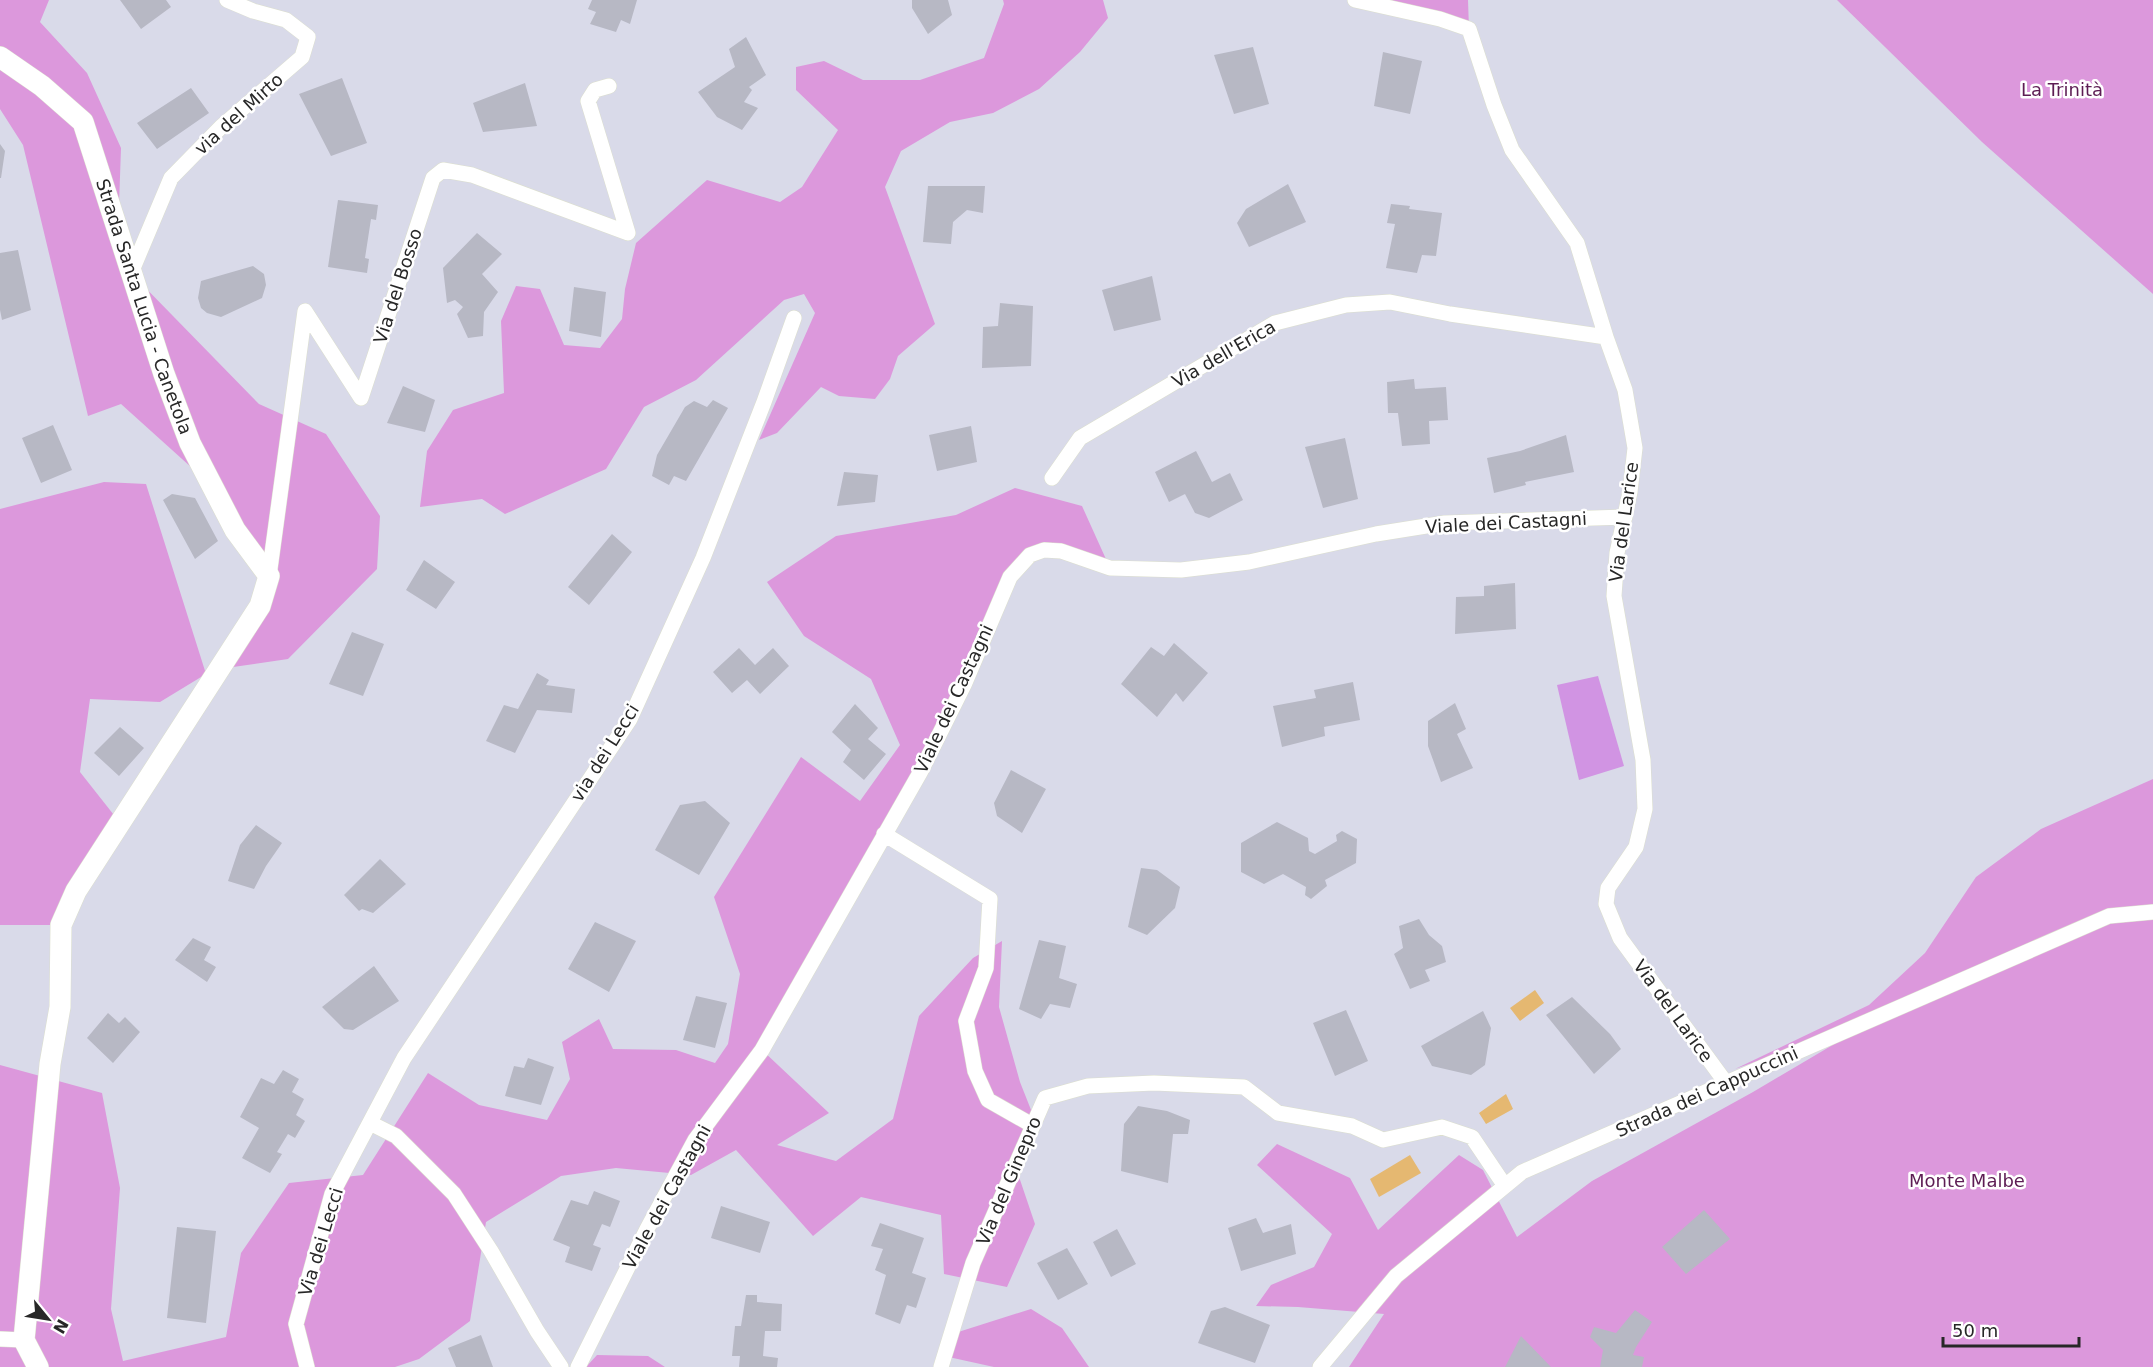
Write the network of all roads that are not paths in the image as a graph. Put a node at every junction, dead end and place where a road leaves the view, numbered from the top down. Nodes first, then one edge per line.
1 (227, 0) edge
2 (1355, 0) edge
3 (0, 57) edge
4 (609, 86) dead end
5 (131, 273) junction
6 (794, 318) dead end
7 (1606, 338) junction
8 (1052, 478) dead end
9 (1625, 517) junction
10 (269, 576) junction
11 (884, 834) junction
12 (2153, 912) edge
13 (1726, 1083) junction
14 (370, 1123) junction
15 (1032, 1125) junction
16 (1505, 1186) junction
17 (0, 1339) edge
18 (24, 1340) junction
19 (38, 1367) edge
20 (307, 1367) edge
21 (561, 1367) edge
22 (578, 1367) edge
23 (941, 1367) edge
24 (1320, 1367) edge

1 - 5 street, via del Mirto
2 - 7 street, Via del Larice
3 - 5 street, Strada Santa Lucia - Canetola
4 - 10 street, Via del Bosso
5 - 10 street, Strada Santa Lucia - Canetola
6 - 14 street, via dei Lecci
7 - 8 street, Via dell'Erica
7 - 9 street, Via del Larice
9 - 11 street, Viale dei Castagni
9 - 13 street, Via del Larice
10 - 18 street
11 - 15 street
11 - 22 street, Viale dei Castagni
12 - 13 street, Strada dei Cappuccini
13 - 16 street, Strada dei Cappuccini
14 - 20 street, Via dei Lecci
14 - 21 street
15 - 16 street, Via del Ginepro
15 - 23 street, Via del Ginepro
16 - 24 street, Strada dei Cappuccini
17 - 18 street
18 - 19 street

